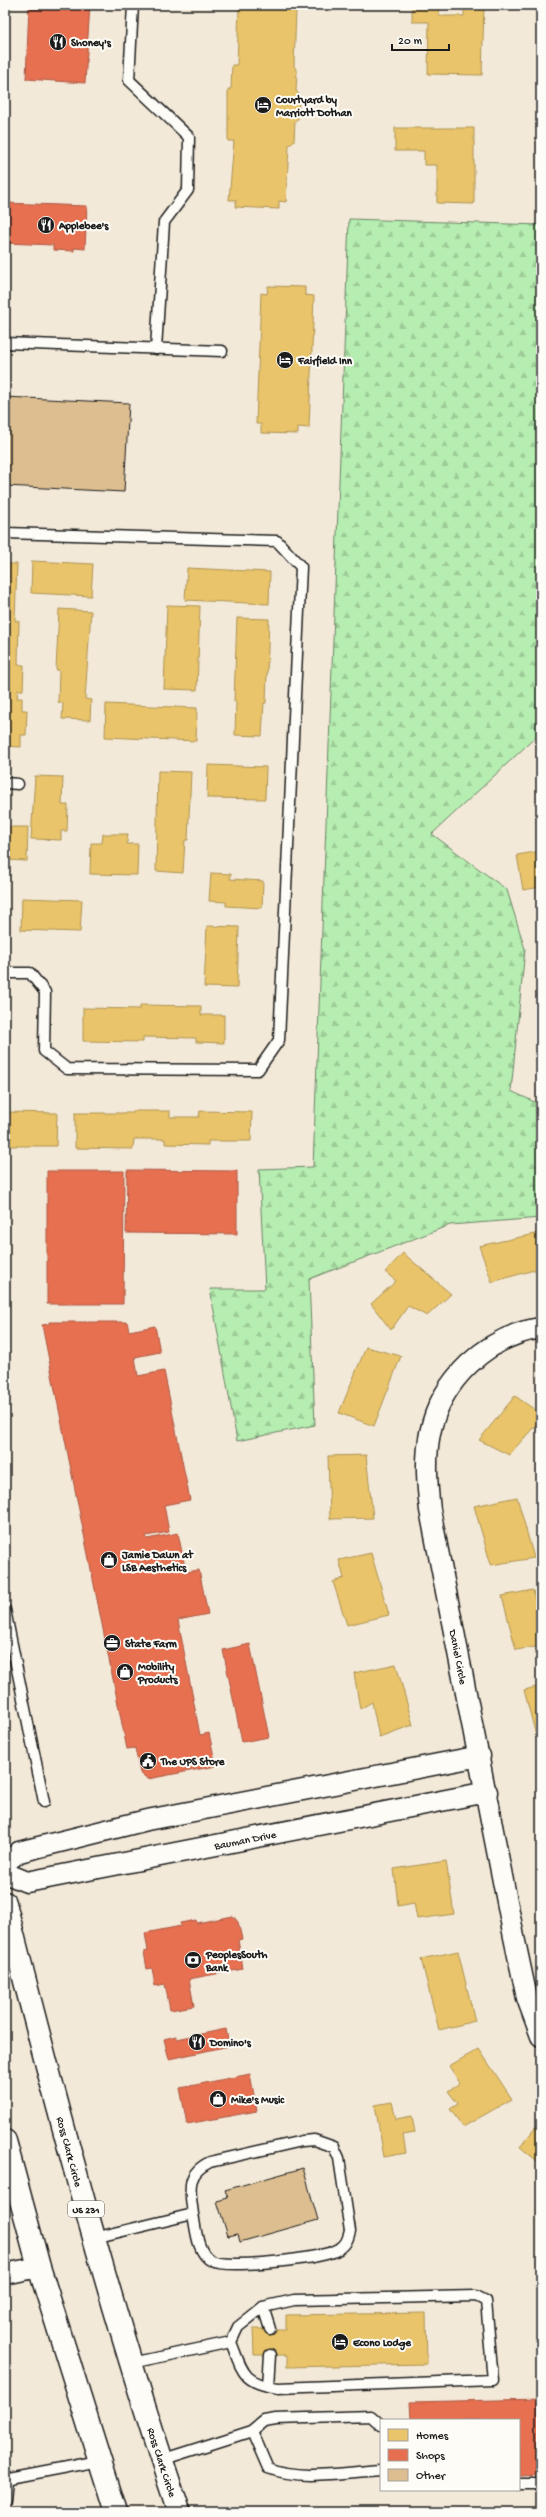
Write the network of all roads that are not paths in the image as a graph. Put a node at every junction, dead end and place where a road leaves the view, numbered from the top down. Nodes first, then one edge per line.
1 (133, 5) edge
2 (5, 342) edge
3 (156, 349) junction
4 (222, 351) dead end
5 (5, 533) edge
6 (5, 783) edge
7 (18, 784) dead end
8 (5, 973) edge
9 (541, 1328) edge
10 (5, 1610) edge
11 (480, 1756) junction
12 (487, 1792) junction
13 (44, 1802) dead end
14 (5, 1862) edge
15 (5, 1873) edge
16 (5, 1903) edge
17 (541, 2036) edge
18 (5, 2141) edge
19 (193, 2214) junction
20 (94, 2238) junction
21 (39, 2267) junction
22 (5, 2274) edge
23 (263, 2307) junction
24 (270, 2329) dead end
25 (231, 2342) junction
26 (270, 2355) dead end
27 (131, 2363) junction
28 (268, 2386) junction
29 (380, 2424) edge
30 (252, 2431) junction
31 (161, 2460) junction
32 (99, 2461) junction
33 (380, 2470) edge
34 (6, 2479) edge
35 (520, 2484) edge
36 (541, 2484) edge
37 (5, 2501) edge
38 (116, 2512) edge
39 (179, 2512) edge

1 - 3 lane
2 - 3 lane
3 - 4 lane
5 - 8 lane
6 - 7 lane
9 - 11 street, Daniel Circle
10 - 13 lane
11 - 12 street, Daniel Circle
11 - 14 street
12 - 15 street, Bauman Drive
12 - 17 street, Daniel Circle
16 - 20 highway, Ross Clark Circle / US 231
18 - 21 highway
19 - 19 lane
19 - 20 lane
20 - 27 highway, Ross Clark Circle / US 231
21 - 22 street
21 - 32 highway
23 - 24 lane
23 - 25 lane
23 - 28 lane
25 - 27 lane
25 - 28 lane
26 - 28 lane
27 - 31 highway, Ross Clark Circle / US 231
29 - 30 lane
30 - 31 lane
30 - 33 lane
31 - 39 highway, Ross Clark Circle / US 231
32 - 34 lane
32 - 38 highway
34 - 37 lane
35 - 36 lane

